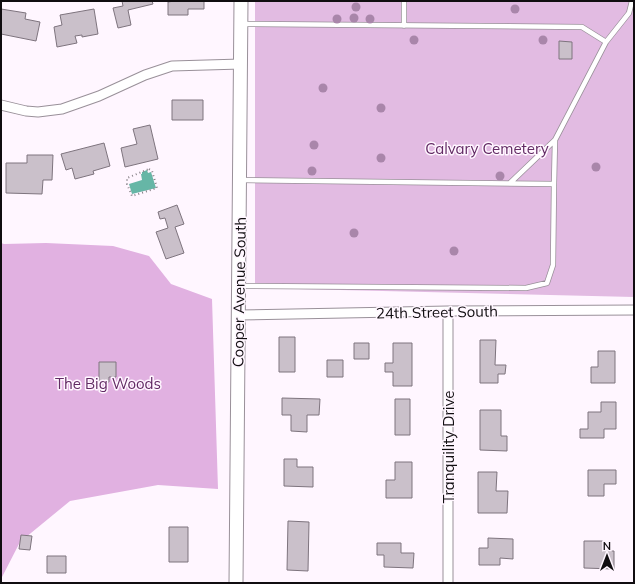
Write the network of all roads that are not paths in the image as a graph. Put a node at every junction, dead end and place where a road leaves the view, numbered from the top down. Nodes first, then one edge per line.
1 (241, 1) edge
2 (404, 1) edge
3 (632, 1) edge
4 (241, 24) junction
5 (404, 26) junction
6 (606, 42) junction
7 (241, 64) junction
8 (1, 105) edge
9 (555, 140) junction
10 (240, 180) junction
11 (510, 183) junction
12 (554, 184) junction
13 (239, 286) junction
14 (634, 310) edge
15 (448, 311) junction
16 (239, 315) junction
17 (236, 583) edge
18 (448, 583) edge

1 - 4 street, Cooper Avenue South
2 - 5 lane
3 - 6 lane
4 - 5 lane
4 - 7 street, Cooper Avenue South
5 - 6 lane
6 - 9 lane
7 - 8 street
7 - 10 street, Cooper Avenue South
9 - 11 lane
9 - 12 lane
10 - 11 lane
10 - 13 street, Cooper Avenue South
11 - 12 lane
12 - 13 lane
13 - 16 street, Cooper Avenue South
14 - 15 street, 24th Street South
15 - 16 street, 24th Street South
15 - 18 street, Tranquility Drive
16 - 17 street, Cooper Avenue South

